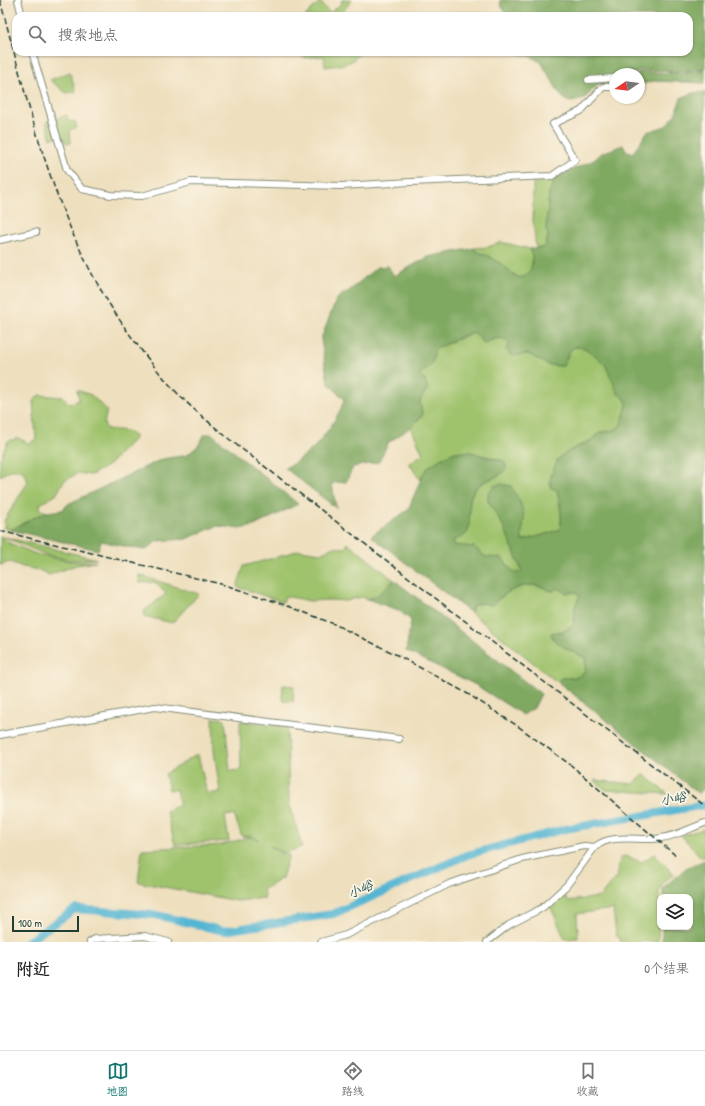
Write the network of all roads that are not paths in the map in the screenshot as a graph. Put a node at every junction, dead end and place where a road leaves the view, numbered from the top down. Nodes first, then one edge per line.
1 (18, 0) edge
2 (21, 12) edge
3 (33, 56) edge
4 (609, 78) edge
5 (588, 80) dead end
6 (609, 88) edge
7 (36, 232) dead end
8 (0, 240) edge
9 (0, 735) edge
10 (399, 739) dead end
11 (705, 823) edge
12 (595, 847) junction
13 (90, 942) edge
14 (168, 942) edge
15 (321, 942) edge
16 (487, 942) edge

1 - 2 street
3 - 6 street
4 - 5 street
7 - 8 street
9 - 10 street
11 - 12 street
12 - 15 street
12 - 16 street
13 - 14 street

